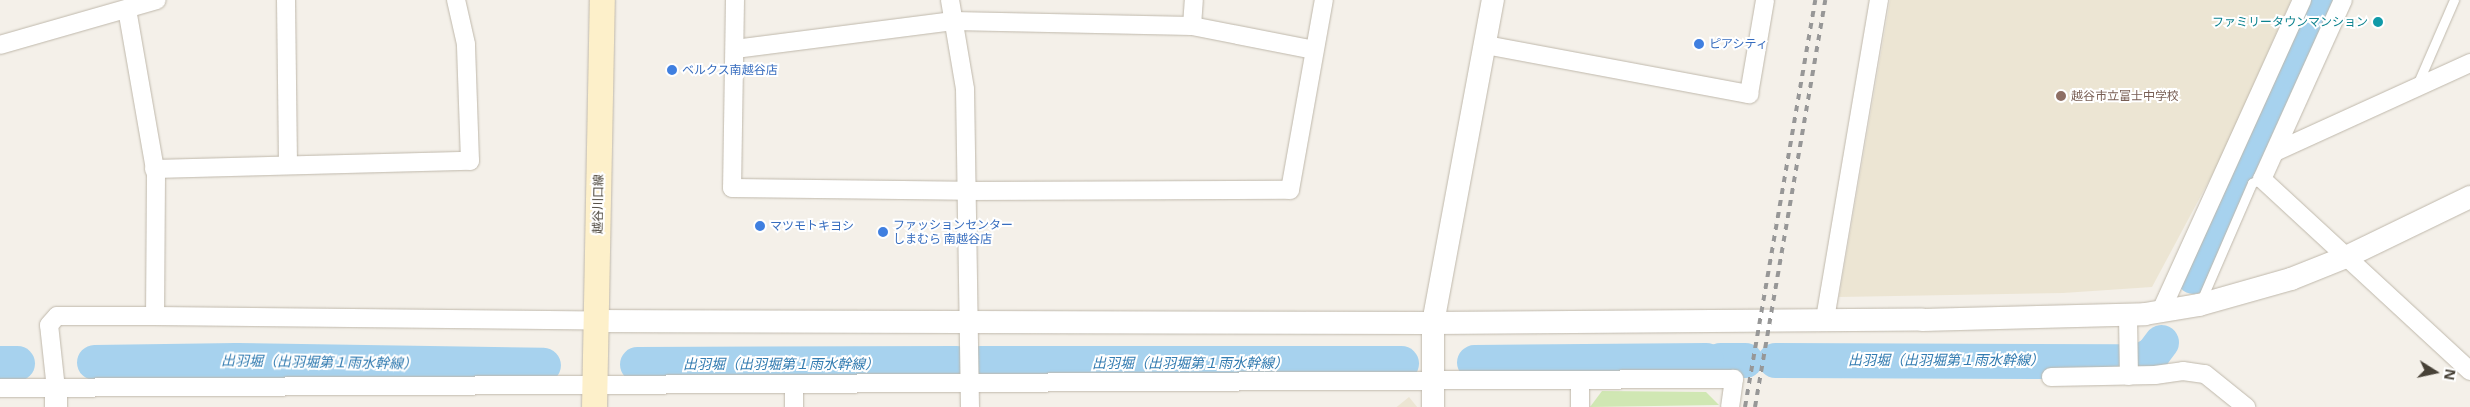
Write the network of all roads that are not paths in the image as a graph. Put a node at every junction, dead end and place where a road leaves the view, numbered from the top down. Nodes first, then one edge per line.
1 (157, 0) edge
2 (286, 0) edge
3 (456, 0) edge
4 (602, 0) edge
5 (735, 0) edge
6 (950, 0) edge
7 (1194, 0) edge
8 (1324, 0) edge
9 (1493, 0) edge
10 (1765, 0) edge
11 (1879, 0) edge
12 (2302, 0) edge
13 (2343, 0) edge
14 (2454, 0) edge
15 (127, 9) junction
16 (953, 21) junction
17 (1192, 26) junction
18 (0, 45) edge
19 (1486, 45) junction
20 (734, 49) junction
21 (1314, 50) junction
22 (2470, 63) edge
23 (2416, 87) junction
24 (2277, 151) junction
25 (288, 164) junction
26 (154, 169) junction
27 (2262, 179) junction
28 (965, 190) junction
29 (2470, 197) edge
30 (2346, 257) junction
31 (2197, 306) junction
32 (2163, 312) junction
33 (2128, 315) junction
34 (155, 316) junction
35 (1824, 319) junction
36 (596, 321) junction
37 (1433, 323) junction
38 (967, 324) junction
39 (2470, 371) edge
40 (2129, 376) junction
41 (2051, 377) dead end
42 (1580, 380) junction
43 (1433, 383) junction
44 (972, 385) junction
45 (794, 386) junction
46 (0, 388) edge
47 (594, 396) edge
48 (56, 398) edge
49 (794, 407) edge
50 (970, 407) edge
51 (1433, 407) edge
52 (1580, 407) edge
53 (1730, 407) edge
54 (2246, 407) edge

1 - 15 street
2 - 25 street
3 - 25 street
4 - 36 main road, 越谷川口線
5 - 20 street
6 - 16 street
7 - 17 street
8 - 21 street
9 - 19 street
10 - 19 street
11 - 35 street
12 - 32 street
13 - 24 street
14 - 23 lane
15 - 18 street
15 - 26 street
16 - 17 street
16 - 20 street
16 - 28 street
17 - 21 street
19 - 37 street
20 - 28 street
21 - 28 street
22 - 23 street
23 - 24 street
24 - 27 street
25 - 26 street
26 - 34 street
27 - 30 street
27 - 31 lane
28 - 38 street
29 - 30 street
30 - 31 street
30 - 39 street
31 - 32 street
32 - 33 street
33 - 35 street
33 - 40 street
34 - 36 street
34 - 48 street
35 - 37 street
36 - 38 street
36 - 47 main road, 越谷川口線
37 - 38 street
37 - 43 street
38 - 44 street
40 - 41 street
40 - 54 street
42 - 43 street
42 - 52 street
42 - 53 street
43 - 44 street
43 - 51 street
44 - 45 street
44 - 50 street
45 - 47 street
45 - 49 street
46 - 48 street
47 - 48 street

